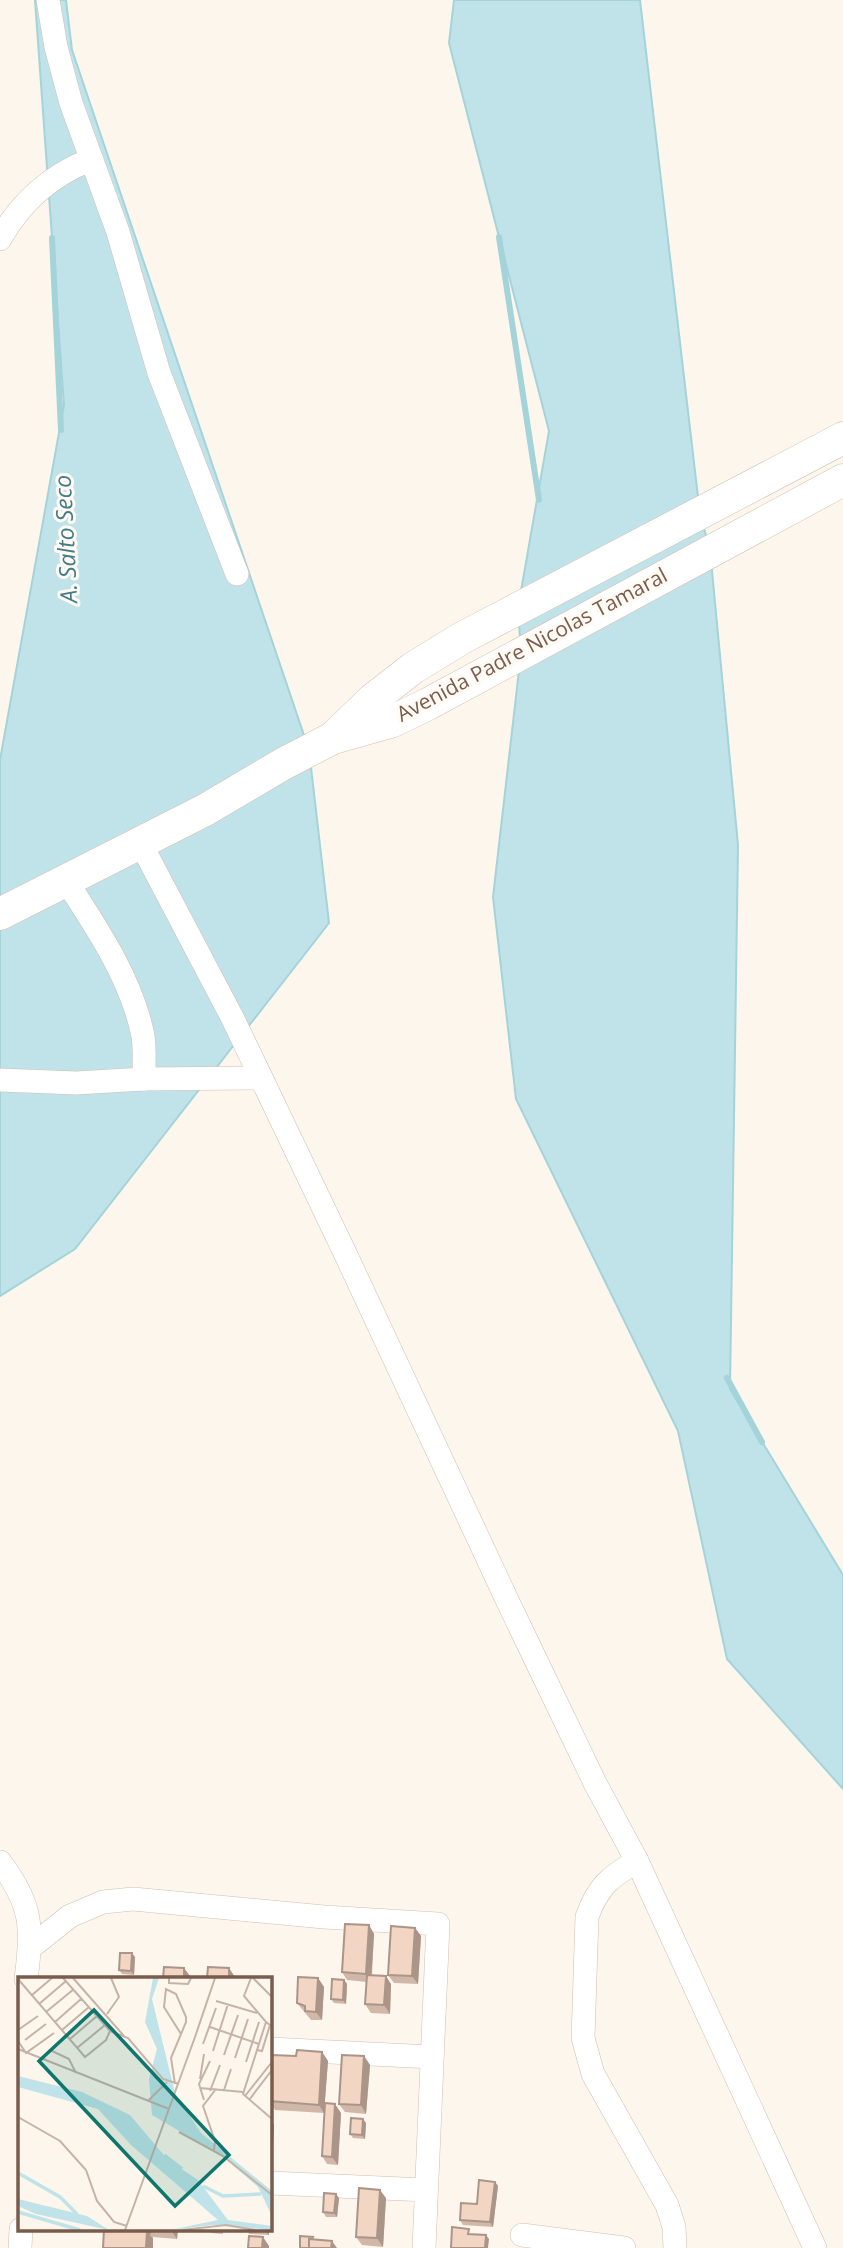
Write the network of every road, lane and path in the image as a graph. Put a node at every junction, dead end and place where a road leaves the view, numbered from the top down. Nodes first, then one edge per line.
1 (48, 0) edge
2 (90, 160) junction
3 (0, 240) edge
4 (843, 438) edge
5 (843, 480) edge
6 (643, 544) junction
7 (237, 574) dead end
8 (660, 577) junction
9 (321, 744) junction
10 (141, 844) junction
11 (67, 882) junction
12 (0, 914) edge
13 (260, 1078) junction
14 (144, 1079) junction
15 (0, 1080) edge
16 (637, 1861) junction
17 (0, 1863) edge
18 (30, 1947) junction
19 (26, 1977) edge
20 (271, 2049) edge
21 (432, 2057) junction
22 (271, 2183) edge
23 (426, 2190) junction
24 (21, 2230) edge
25 (522, 2235) dead end
26 (20, 2248) edge
27 (424, 2248) edge
28 (624, 2248) edge
29 (676, 2248) edge
30 (816, 2248) edge

1 - 2 street
2 - 3 street
2 - 7 street
4 - 6 street, Avenida Padre Nicolas Tamaral
5 - 8 street, Avenida Padre Nicolas Tamaral
6 - 8 street
6 - 9 street, Avenida Padre Nicolas Tamaral
8 - 9 street, Avenida Padre Nicolas Tamaral
9 - 10 street, Avenida Padre Nicolas Tamaral
10 - 11 street, Avenida Padre Nicolas Tamaral
10 - 13 street
11 - 12 street, Avenida Padre Nicolas Tamaral
11 - 14 street
13 - 14 street
13 - 16 street
14 - 15 street
16 - 29 street
16 - 30 street
17 - 18 street
18 - 19 street
18 - 21 street
20 - 21 street
21 - 23 street
22 - 23 street
23 - 27 street
24 - 26 street
25 - 28 street

